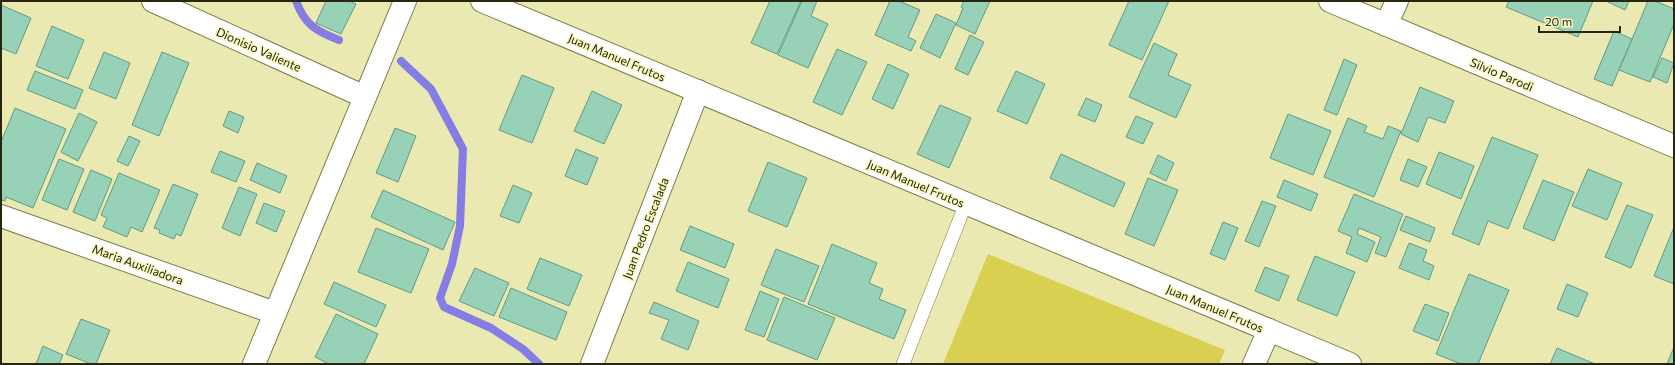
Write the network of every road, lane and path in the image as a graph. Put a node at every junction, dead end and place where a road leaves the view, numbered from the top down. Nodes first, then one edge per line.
1 (153, 1) edge
2 (404, 1) edge
3 (482, 1) edge
4 (1330, 1) edge
5 (1397, 1) edge
6 (1386, 25) junction
7 (698, 91) junction
8 (364, 97) junction
9 (1674, 146) edge
10 (966, 203) junction
11 (1, 216) edge
12 (275, 313) junction
13 (1269, 330) junction
14 (254, 364) edge
15 (592, 364) edge
16 (903, 364) edge
17 (1254, 364) edge
18 (1350, 364) edge

1 - 8 street, Dionisio Valiente
2 - 8 street
3 - 7 street, Juan Manuel Frutos
4 - 6 street, Silvio Parodi
5 - 6 street
6 - 9 street, Silvio Parodi
7 - 10 street, Juan Manuel Frutos
7 - 15 street, Juan Pedro Escalada
8 - 12 street
10 - 13 street, Juan Manuel Frutos
10 - 16 lane
11 - 12 street, Maria Auxiliadora
12 - 14 street
13 - 17 street
13 - 18 street, Juan Manuel Frutos

